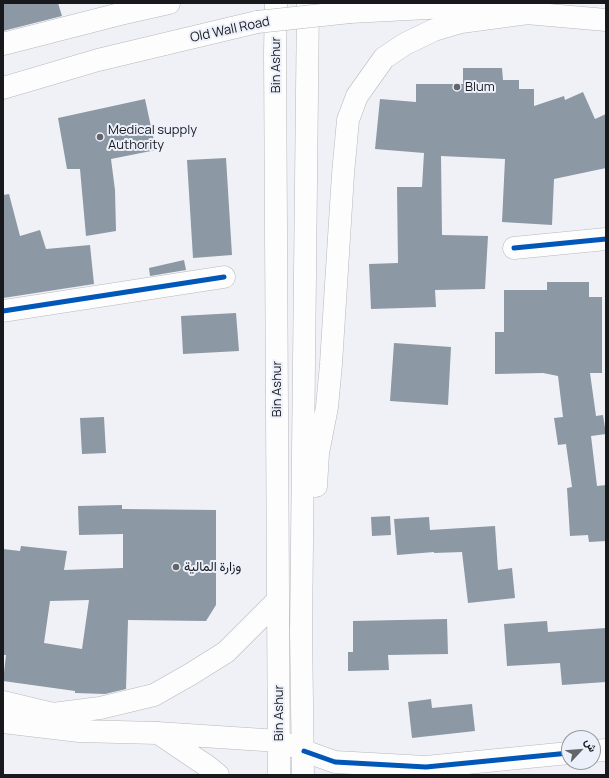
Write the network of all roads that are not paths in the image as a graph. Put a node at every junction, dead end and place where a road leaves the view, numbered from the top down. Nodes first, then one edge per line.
1 (140, 3) edge
2 (169, 3) edge
3 (276, 3) edge
4 (308, 3) edge
5 (528, 13) junction
6 (120, 14) junction
7 (606, 20) edge
8 (3, 44) edge
9 (3, 88) edge
10 (606, 238) edge
11 (514, 248) dead end
12 (224, 277) dead end
13 (3, 311) edge
14 (278, 600) junction
15 (301, 632) junction
16 (3, 702) edge
17 (3, 722) edge
18 (157, 733) junction
19 (279, 741) junction
20 (304, 751) junction
21 (561, 755) edge
22 (427, 771) edge
23 (218, 775) edge
24 (279, 775) edge
25 (303, 775) edge

1 - 6 main road
2 - 6 main road
3 - 14 main road, Bin Ashur
4 - 15 main road
5 - 7 main road, Old Wall Road
5 - 9 main road, Old Wall Road, bridge
5 - 15 main road
6 - 8 main road
10 - 11 main road
12 - 13 main road
14 - 16 main road
14 - 19 main road, Bin Ashur
15 - 20 main road
17 - 18 main road
18 - 19 main road
18 - 23 main road
19 - 20 main road
19 - 24 main road, Bin Ashur
20 - 22 main road
20 - 25 main road
21 - 22 main road

